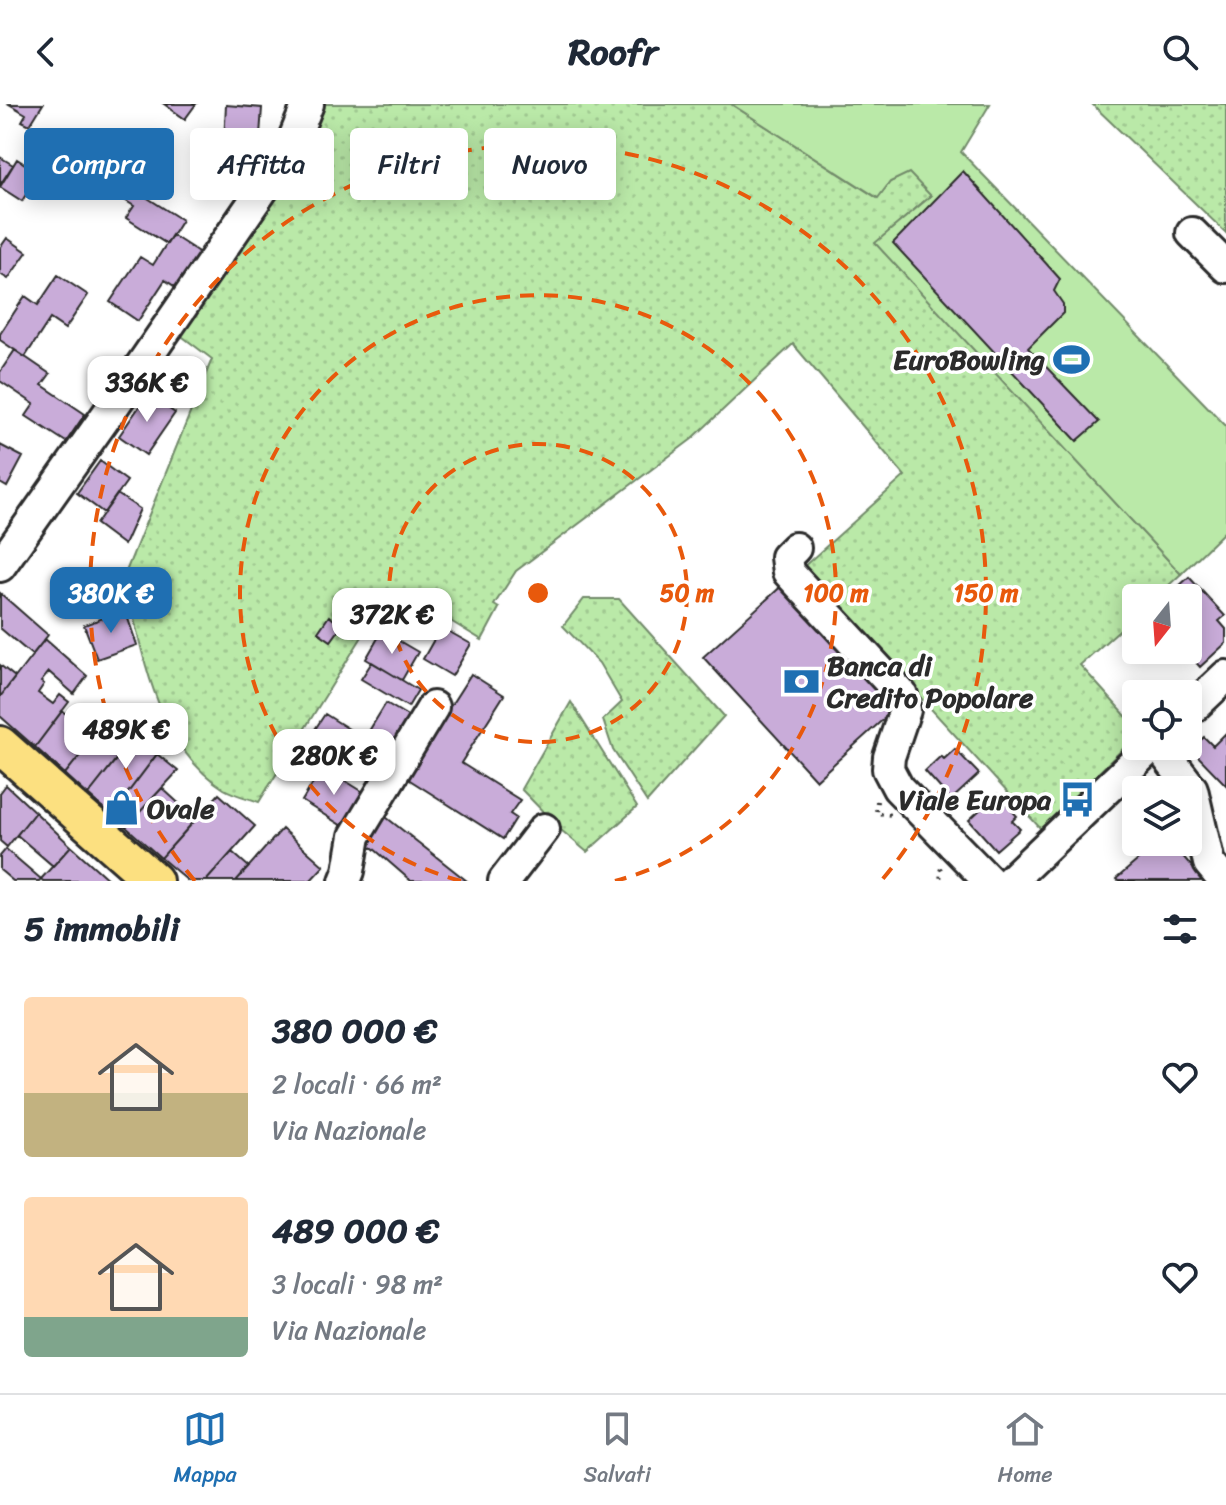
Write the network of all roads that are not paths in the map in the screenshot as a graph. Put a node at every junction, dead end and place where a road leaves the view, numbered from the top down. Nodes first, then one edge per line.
1 (308, 104) edge
2 (1192, 233) dead end
3 (1226, 267) edge
4 (795, 548) dead end
5 (0, 566) edge
6 (1226, 676) edge
7 (1202, 699) edge
8 (433, 707) dead end
9 (0, 745) edge
10 (1137, 760) edge
11 (1170, 760) edge
12 (544, 829) dead end
13 (154, 881) edge
14 (345, 881) edge
15 (504, 881) edge
16 (989, 881) edge
17 (1010, 881) edge
18 (1224, 881) edge

1 - 5 street
2 - 3 street
4 - 16 street
6 - 7 street
8 - 14 street
9 - 13 main road
10 - 17 street
11 - 18 street
12 - 15 street

